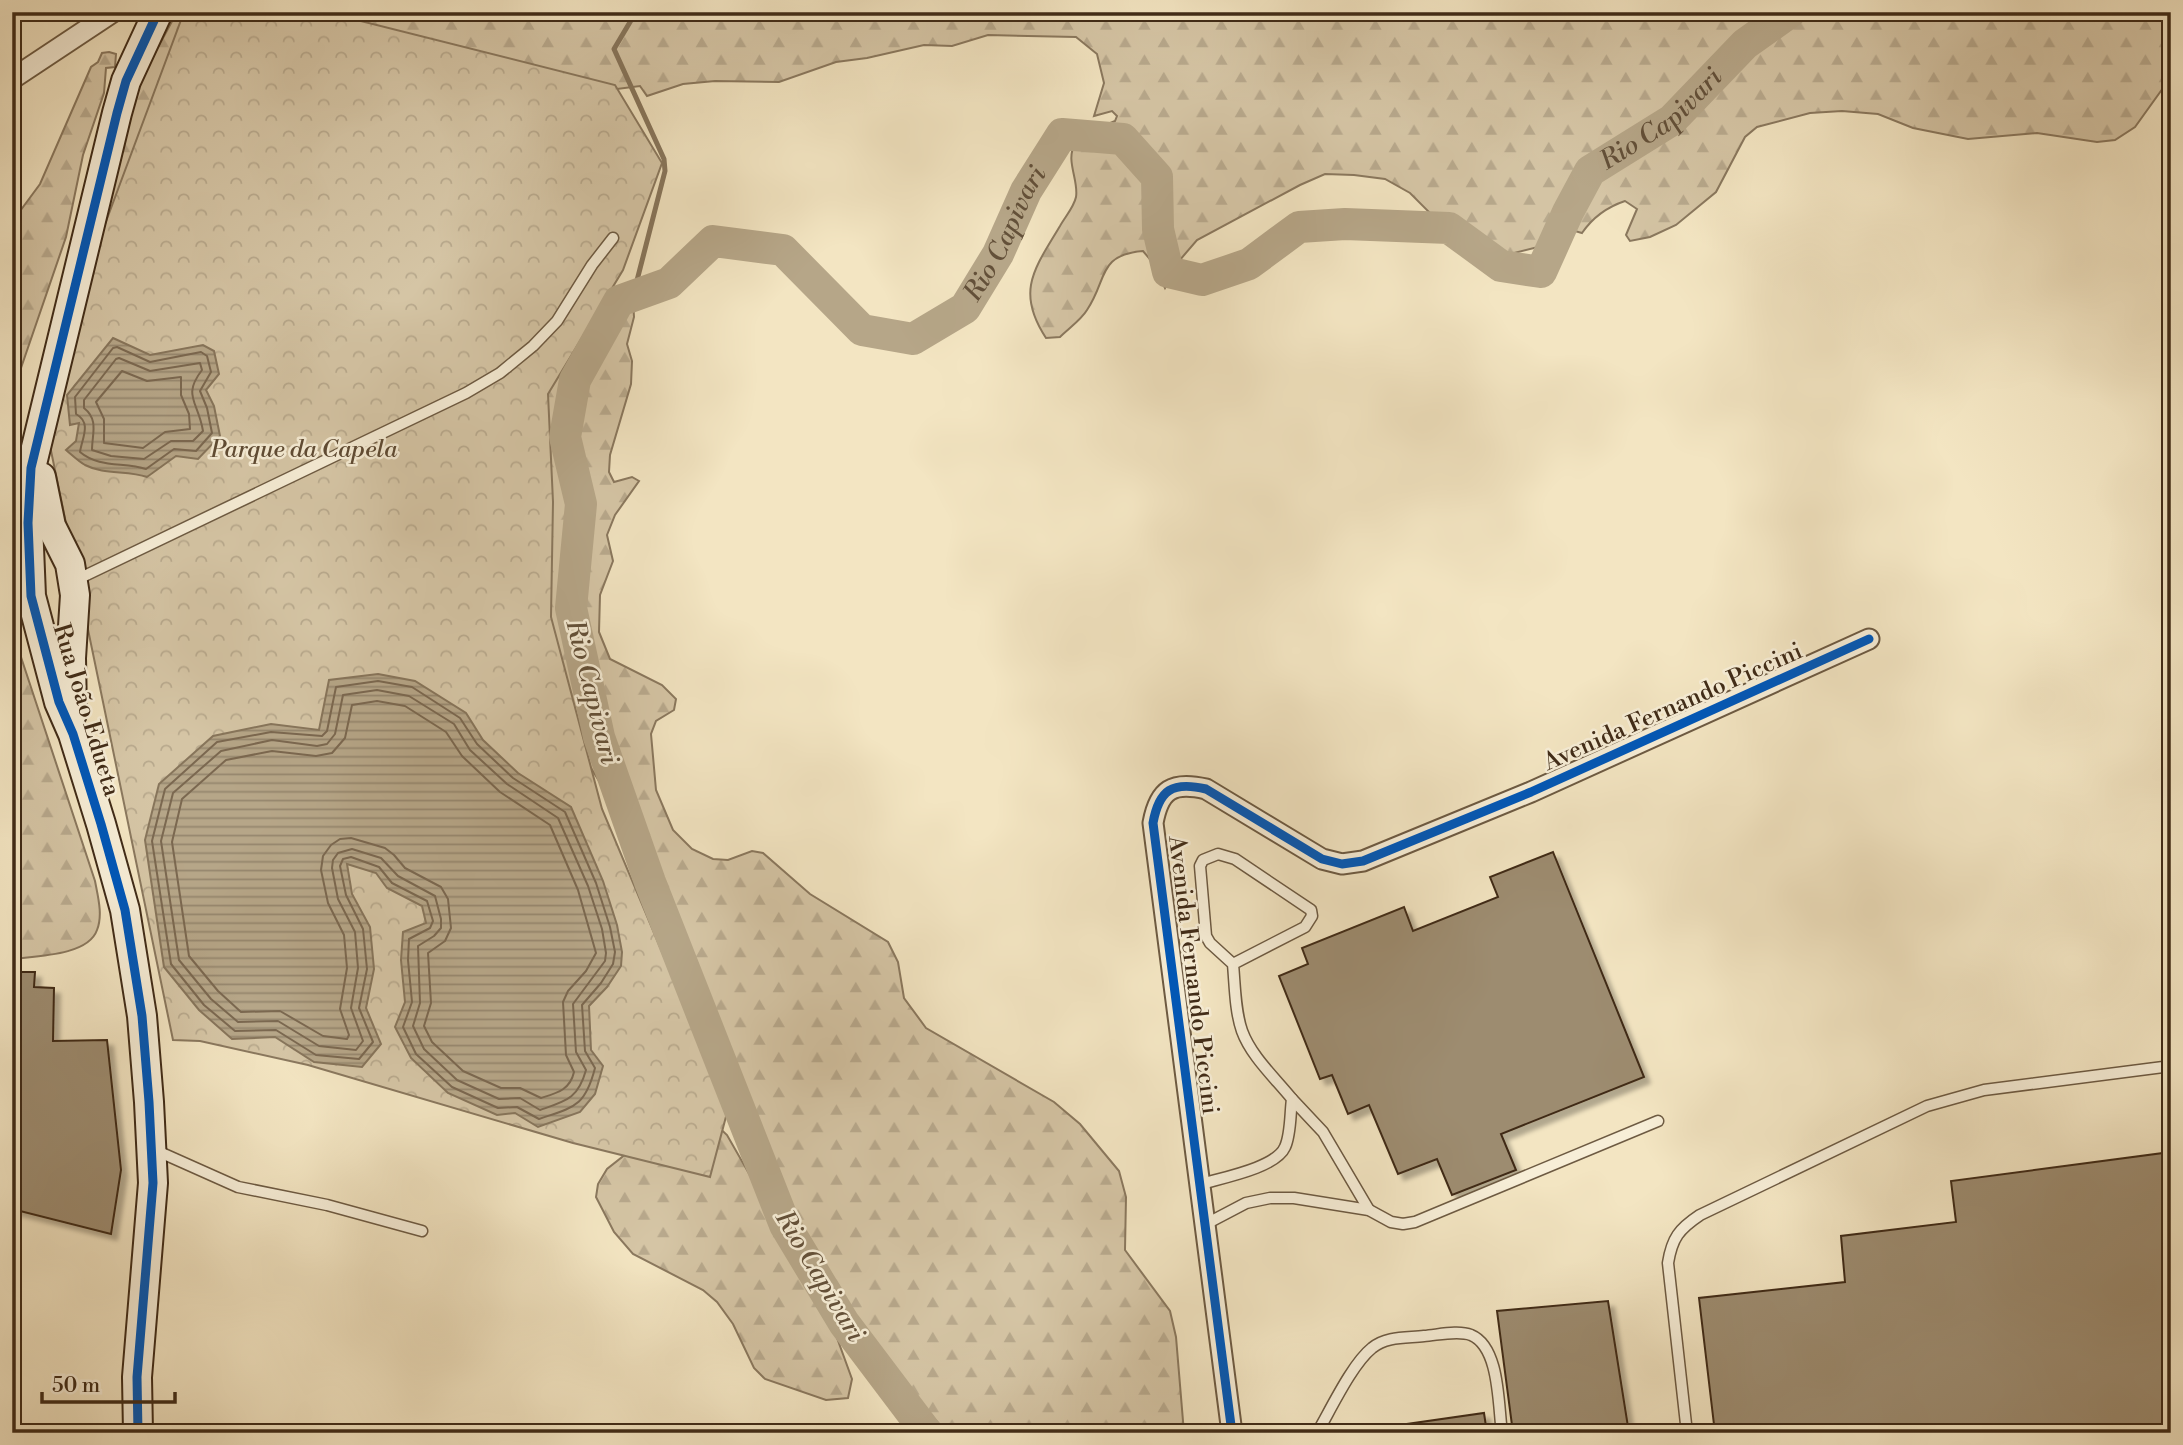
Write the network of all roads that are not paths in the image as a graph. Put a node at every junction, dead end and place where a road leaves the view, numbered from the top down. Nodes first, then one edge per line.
1 (113, 12) edge
2 (158, 12) edge
3 (12, 79) edge
4 (613, 238) dead end
5 (36, 451) junction
6 (72, 580) junction
7 (31, 584) junction
8 (1869, 639) dead end
9 (73, 734) junction
10 (1233, 964) junction
11 (2171, 1066) edge
12 (1292, 1099) junction
13 (1658, 1122) dead end
14 (151, 1149) junction
15 (1201, 1184) junction
16 (1370, 1210) junction
17 (1206, 1224) junction
18 (422, 1231) dead end
19 (138, 1433) edge
20 (1232, 1433) edge
21 (1317, 1433) edge
22 (1502, 1433) edge
23 (1687, 1433) edge

1 - 3 street
2 - 5 street, Rua João Edueta
4 - 6 lane
5 - 6 street, Rua João Edueta
5 - 7 street, Rua João Edueta
6 - 7 street
6 - 9 street, Rua João Edueta
7 - 9 street, Rua João Edueta
8 - 15 street, Avenida Fernando Piccini
9 - 14 street, Rua João Edueta
10 - 10 lane
10 - 12 lane
11 - 23 lane
12 - 15 lane
12 - 16 lane
13 - 16 lane
14 - 18 lane
14 - 19 street, Rua João Edueta
15 - 17 street, Avenida Fernando Piccini
16 - 17 lane
17 - 20 street, Avenida Fernando Piccini
21 - 22 lane

